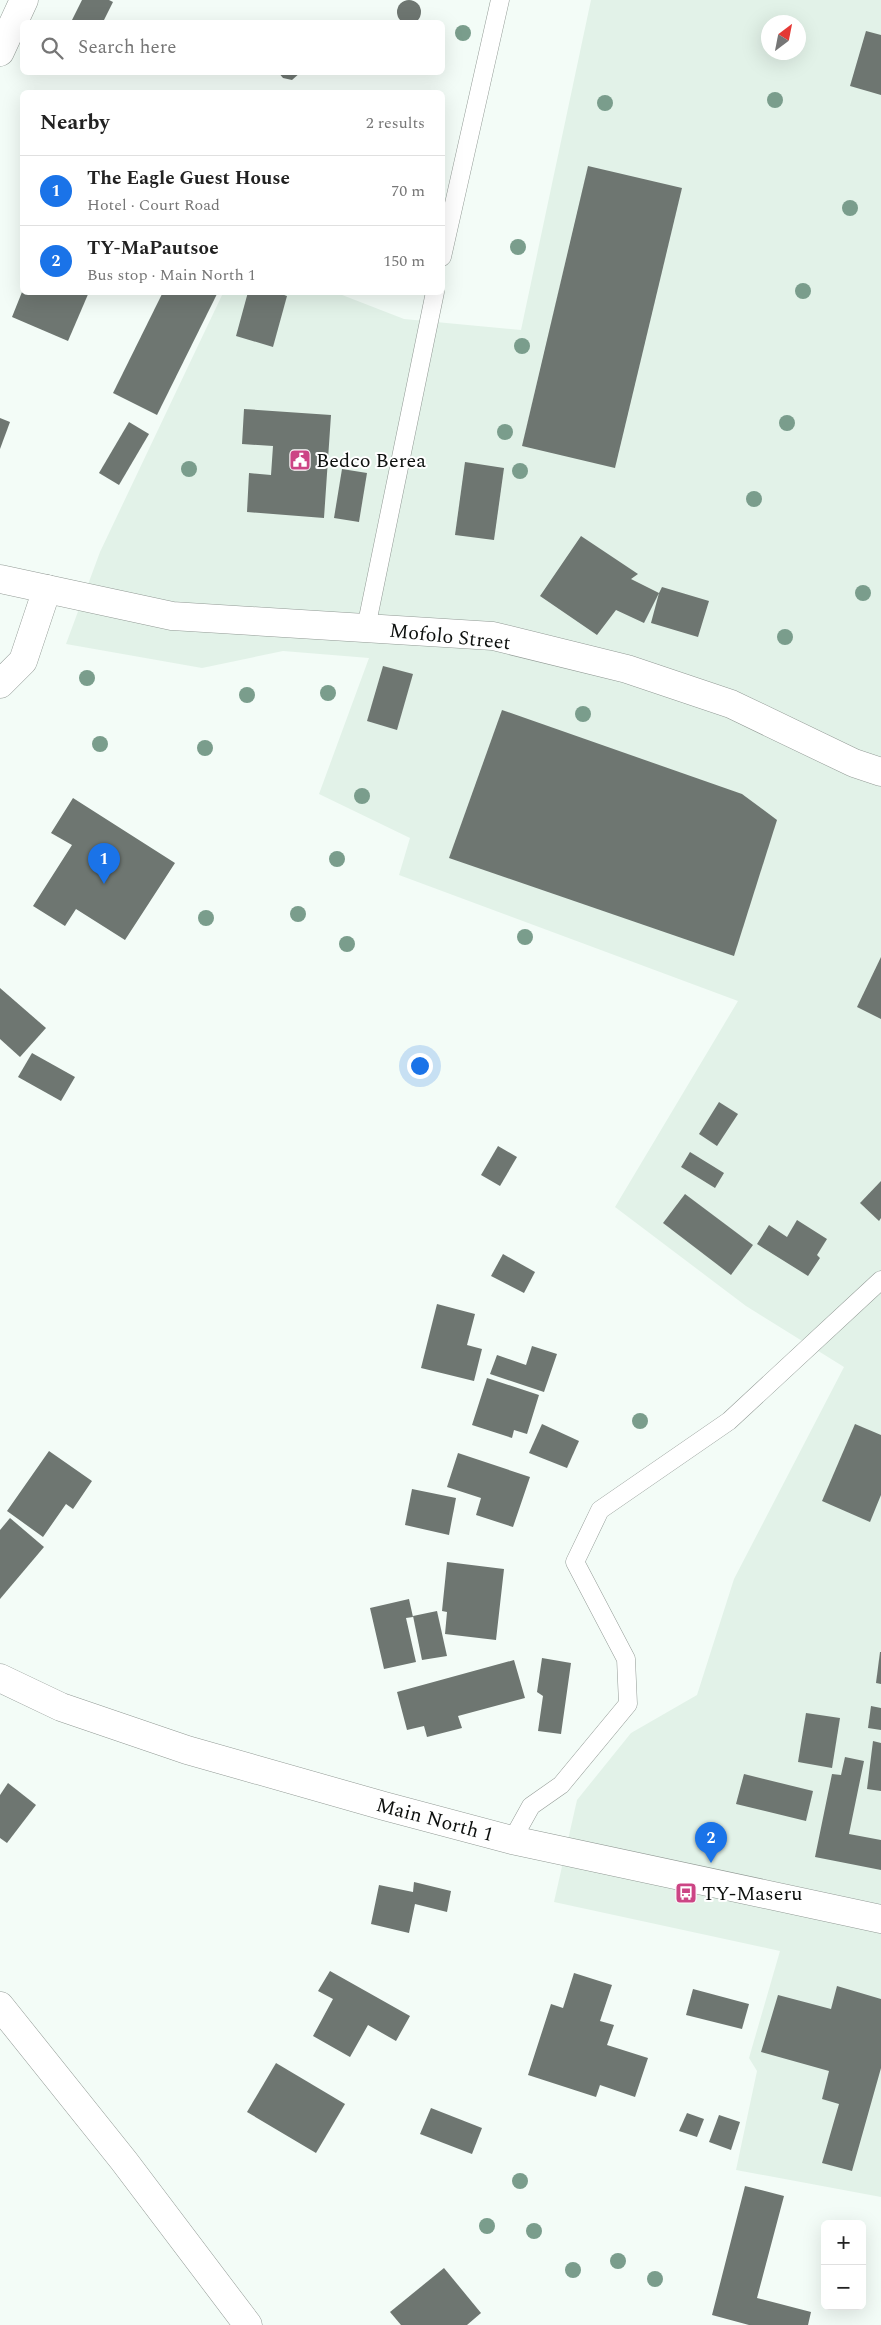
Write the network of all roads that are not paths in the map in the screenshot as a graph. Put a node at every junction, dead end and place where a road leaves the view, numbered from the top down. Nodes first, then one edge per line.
1 (24, 0) edge
2 (500, 0) edge
3 (0, 52) edge
4 (445, 244) edge
5 (434, 295) edge
6 (0, 579) edge
7 (47, 589) junction
8 (366, 628) junction
9 (0, 684) edge
10 (881, 772) edge
11 (881, 1280) edge
12 (0, 1678) edge
13 (512, 1840) junction
14 (881, 1919) edge
15 (0, 2006) edge
16 (248, 2325) edge

1 - 3 main road
2 - 4 lane
5 - 8 lane
6 - 7 main road, Mofolo Street
7 - 8 main road, Mofolo Street
7 - 9 main road
8 - 10 main road, Mofolo Street
11 - 13 lane
12 - 13 main road, Main North 1
13 - 14 main road, Main North 1
15 - 16 main road

